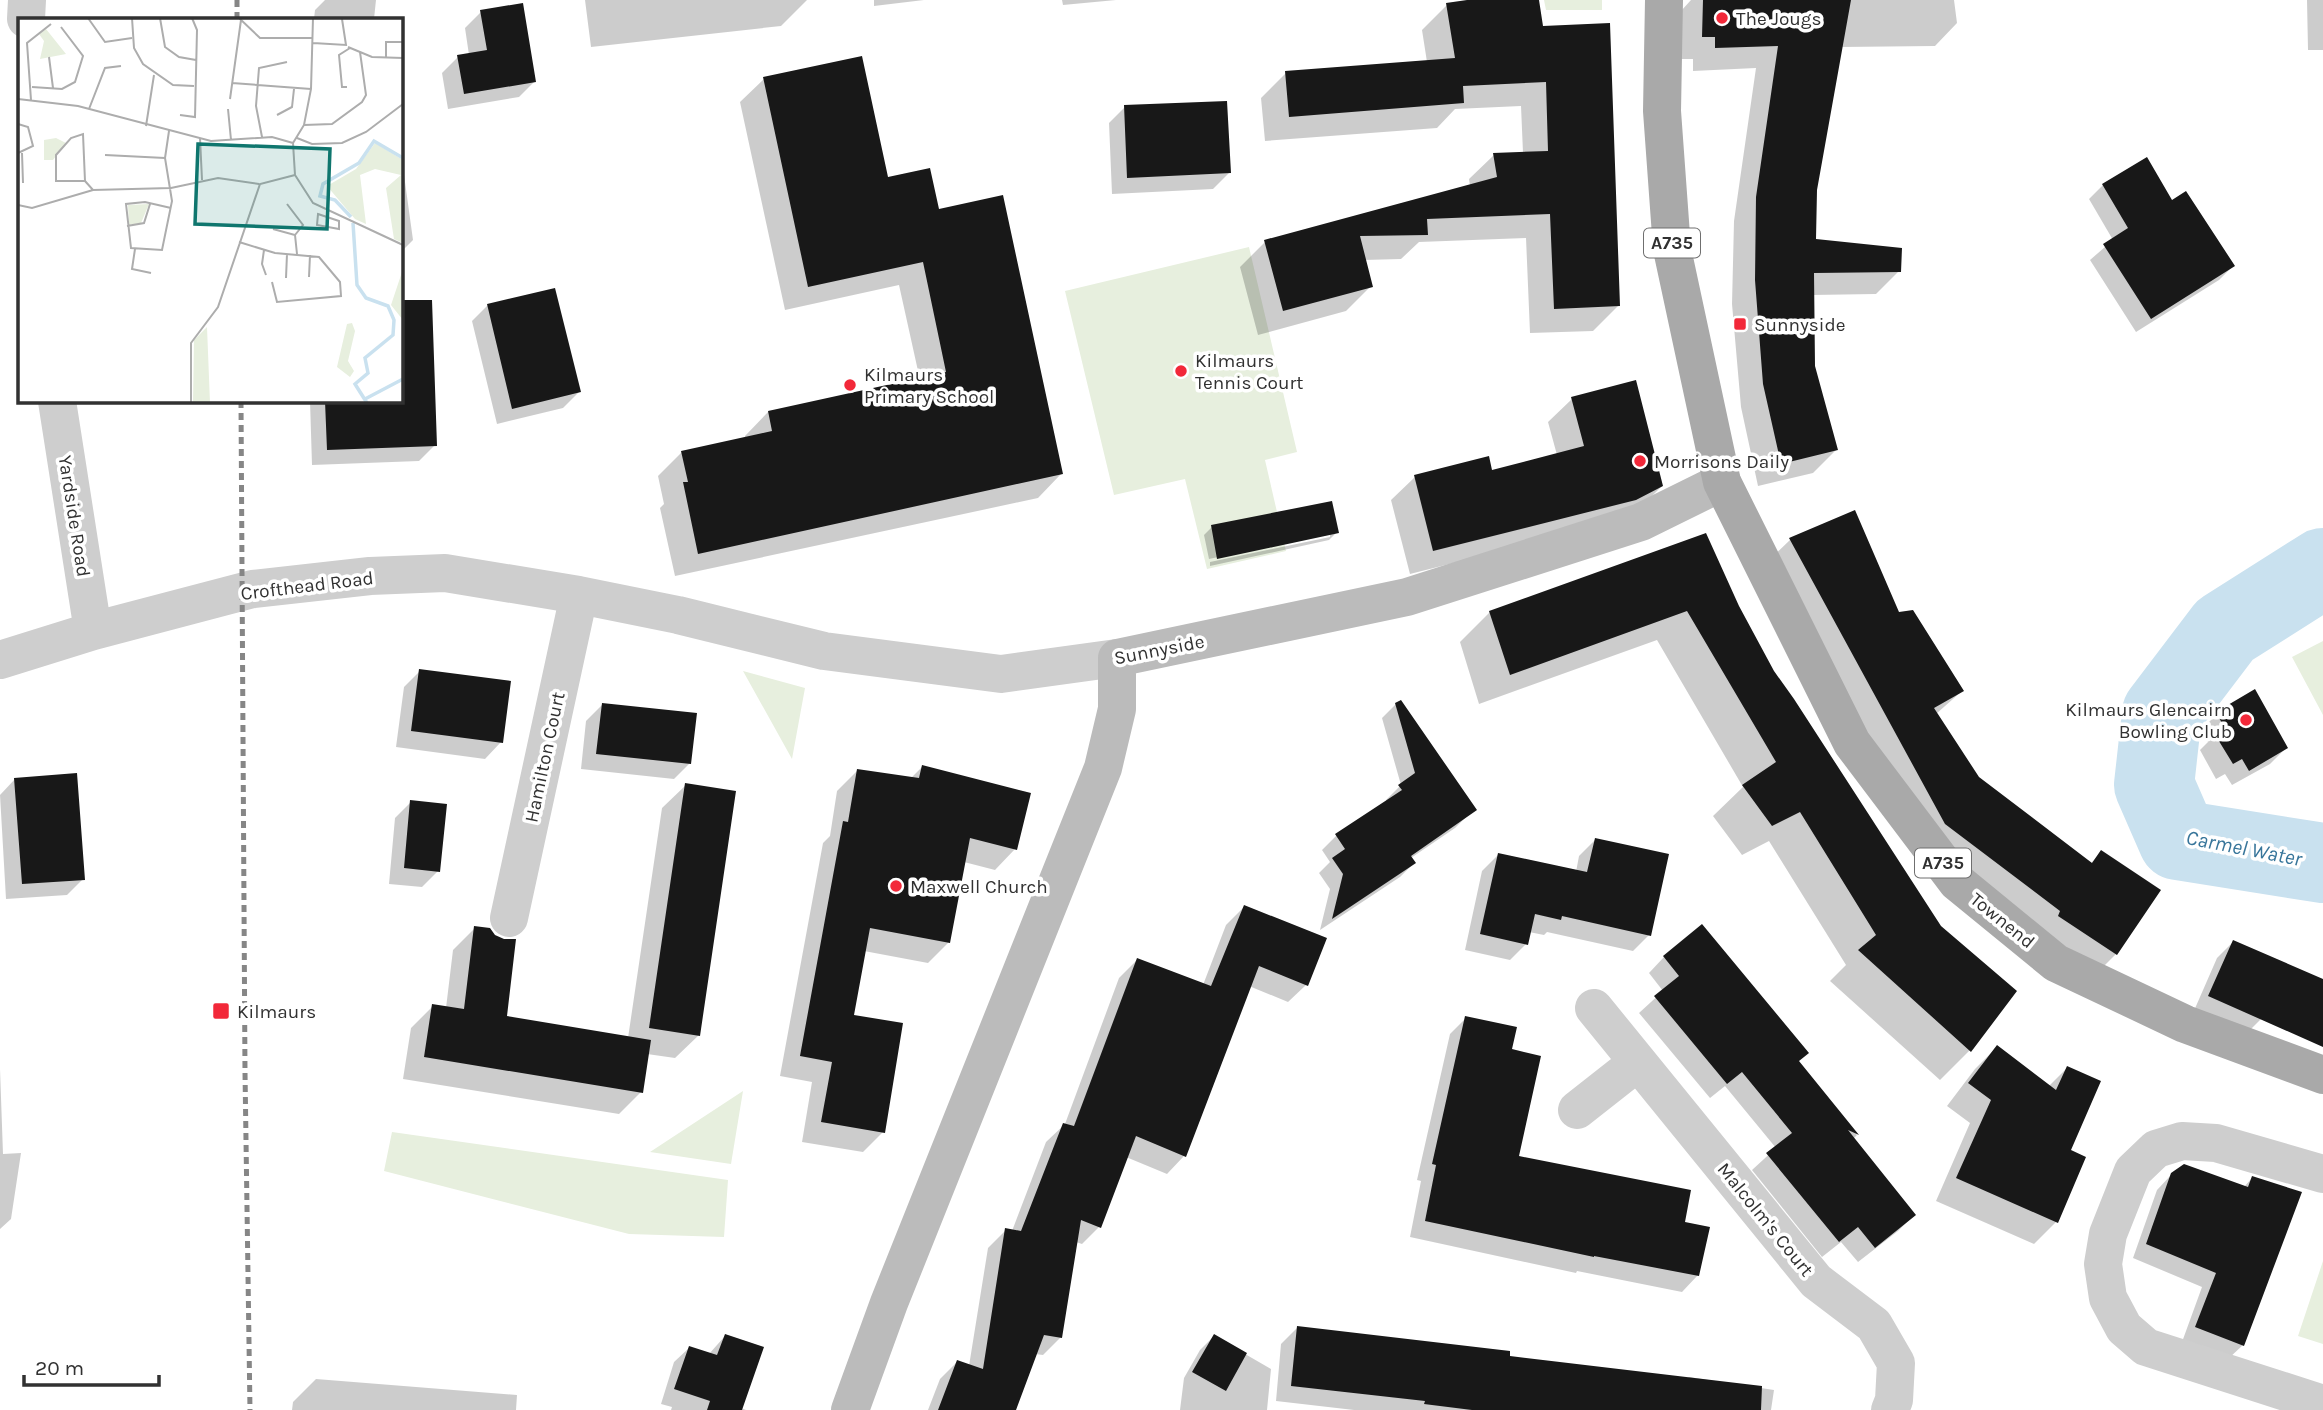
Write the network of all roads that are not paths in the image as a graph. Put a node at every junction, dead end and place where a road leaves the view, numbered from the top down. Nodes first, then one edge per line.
1 (27, 0) edge
2 (1664, 0) edge
3 (26, 18) edge
4 (57, 402) edge
5 (1721, 482) junction
6 (579, 595) junction
7 (93, 631) junction
8 (1117, 658) junction
9 (0, 660) edge
10 (509, 918) dead end
11 (1594, 1008) dead end
12 (1638, 1062) junction
13 (2323, 1075) edge
14 (1577, 1110) dead end
15 (2323, 1174) edge
16 (2323, 1404) edge
17 (850, 1410) edge
18 (1891, 1410) edge

1 - 3 street
2 - 5 main road, A735
4 - 7 street, Yardside Road
5 - 8 main road, Sunnyside
5 - 13 main road, Townend / A735
6 - 7 street, Crofthead Road
6 - 8 street, Sunnyside
6 - 10 street, Hamilton Court
7 - 9 street, Crofthead Road
8 - 17 main road
11 - 12 street, Malcolm's Court
12 - 14 street
12 - 18 street, Malcolm's Court
15 - 16 street

